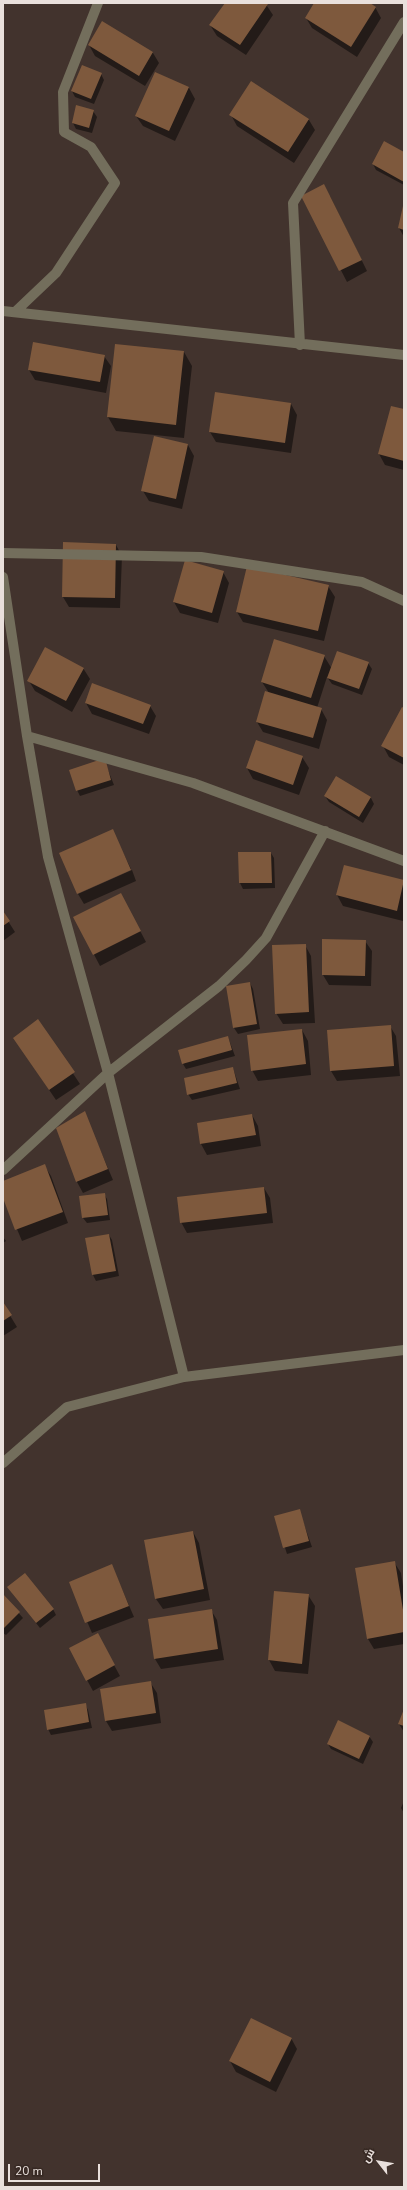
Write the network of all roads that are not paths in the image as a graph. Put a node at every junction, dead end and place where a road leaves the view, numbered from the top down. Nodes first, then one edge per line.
1 (98, 3) edge
2 (404, 22) edge
3 (3, 311) edge
4 (16, 312) junction
5 (300, 345) junction
6 (404, 355) edge
7 (3, 553) edge
8 (3, 577) edge
9 (404, 601) edge
10 (27, 736) junction
11 (326, 831) junction
12 (404, 861) edge
13 (108, 1073) junction
14 (3, 1170) edge
15 (404, 1350) edge
16 (184, 1377) junction
17 (3, 1463) edge

1 - 4 street
2 - 5 street
3 - 4 street
4 - 5 street
5 - 6 street
7 - 9 street
8 - 10 street
10 - 11 street
10 - 13 street
11 - 12 street
11 - 13 street
13 - 14 street
13 - 16 street
15 - 16 street
16 - 17 street

